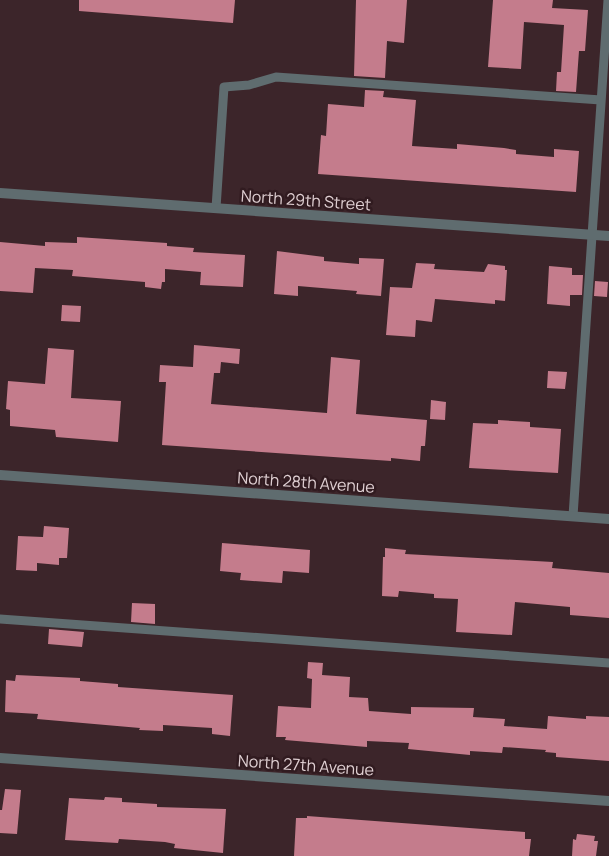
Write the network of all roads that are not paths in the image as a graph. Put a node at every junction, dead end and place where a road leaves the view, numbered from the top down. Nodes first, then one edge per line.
1 (608, 0) edge
2 (601, 100) junction
3 (0, 193) edge
4 (216, 208) junction
5 (592, 235) junction
6 (609, 236) edge
7 (0, 475) edge
8 (573, 516) junction
9 (609, 519) edge
10 (0, 619) edge
11 (609, 663) edge
12 (0, 758) edge
13 (609, 801) edge

1 - 2 lane
2 - 4 lane
2 - 5 lane
3 - 4 street, North 29th Street
4 - 5 street, North 29th Street
5 - 6 street, North 29th Street
5 - 8 lane
7 - 8 street, North 28th Avenue
8 - 9 street, North 28th Avenue
10 - 11 lane
12 - 13 street, North 27th Avenue

